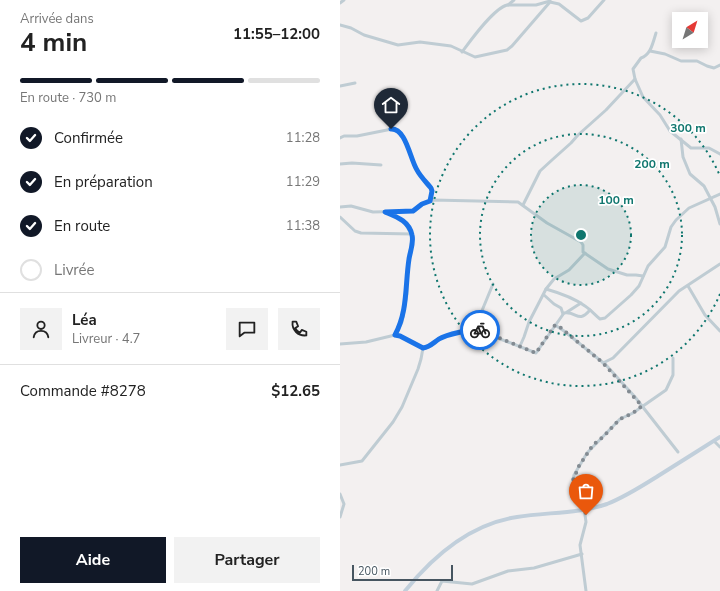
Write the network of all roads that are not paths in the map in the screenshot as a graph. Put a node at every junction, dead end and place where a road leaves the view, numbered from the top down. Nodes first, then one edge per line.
1 (344, 0) edge
2 (514, 0) edge
3 (604, 0) edge
4 (550, 1) edge
5 (340, 3) edge
6 (507, 5) junction
7 (340, 25) edge
8 (656, 33) dead end
9 (650, 51) junction
10 (462, 52) junction
11 (720, 65) edge
12 (635, 79) junction
13 (355, 83) dead end
14 (340, 86) edge
15 (340, 138) edge
16 (680, 139) junction
17 (720, 154) edge
18 (340, 164) edge
19 (381, 165) dead end
20 (720, 194) edge
21 (710, 198) junction
22 (430, 201) junction
23 (522, 205) junction
24 (340, 207) edge
25 (385, 212) junction
26 (340, 217) edge
27 (720, 224) edge
28 (412, 234) junction
29 (585, 253) junction
30 (720, 264) edge
31 (643, 276) junction
32 (493, 284) dead end
33 (688, 286) junction
34 (546, 289) junction
35 (544, 295) junction
36 (581, 303) junction
37 (590, 310) junction
38 (567, 312) junction
39 (563, 314) junction
40 (555, 325) junction
41 (477, 329) junction
42 (720, 331) edge
43 (395, 335) junction
44 (340, 344) edge
45 (520, 346) junction
46 (423, 348) junction
47 (673, 358) dead end
48 (603, 363) junction
49 (642, 406) junction
50 (720, 437) edge
51 (714, 442) junction
52 (720, 447) edge
53 (678, 452) dead end
54 (340, 464) edge
55 (340, 494) edge
56 (585, 510) junction
57 (340, 517) edge
58 (582, 554) junction
59 (405, 591) edge
60 (437, 591) edge
61 (586, 591) edge

1 - 5 street
2 - 6 street
3 - 4 street
4 - 6 street
4 - 10 street
6 - 10 street
7 - 10 street
8 - 9 street
9 - 11 street
9 - 12 street
12 - 16 street
12 - 23 street
13 - 14 street
15 - 22 street
16 - 17 street
16 - 21 street
18 - 19 street
20 - 21 street
21 - 27 street
21 - 31 street
22 - 23 street
22 - 25 street
23 - 29 street
24 - 25 street
25 - 28 street
26 - 28 street
28 - 43 street
29 - 31 street
29 - 34 street
30 - 33 street
31 - 37 street
32 - 41 street
33 - 42 street
33 - 48 street
34 - 35 street
34 - 36 street
35 - 39 street
35 - 45 street
36 - 37 street
36 - 38 street
37 - 38 street
38 - 39 street
39 - 40 street
40 - 45 street
40 - 48 street
41 - 45 street
41 - 46 street
43 - 44 street
43 - 46 street
46 - 54 street
47 - 49 street
48 - 49 street
49 - 53 street
49 - 56 street
50 - 51 main road
51 - 52 street
51 - 56 main road
55 - 57 street
56 - 58 street
56 - 59 main road
58 - 60 street
58 - 61 street

